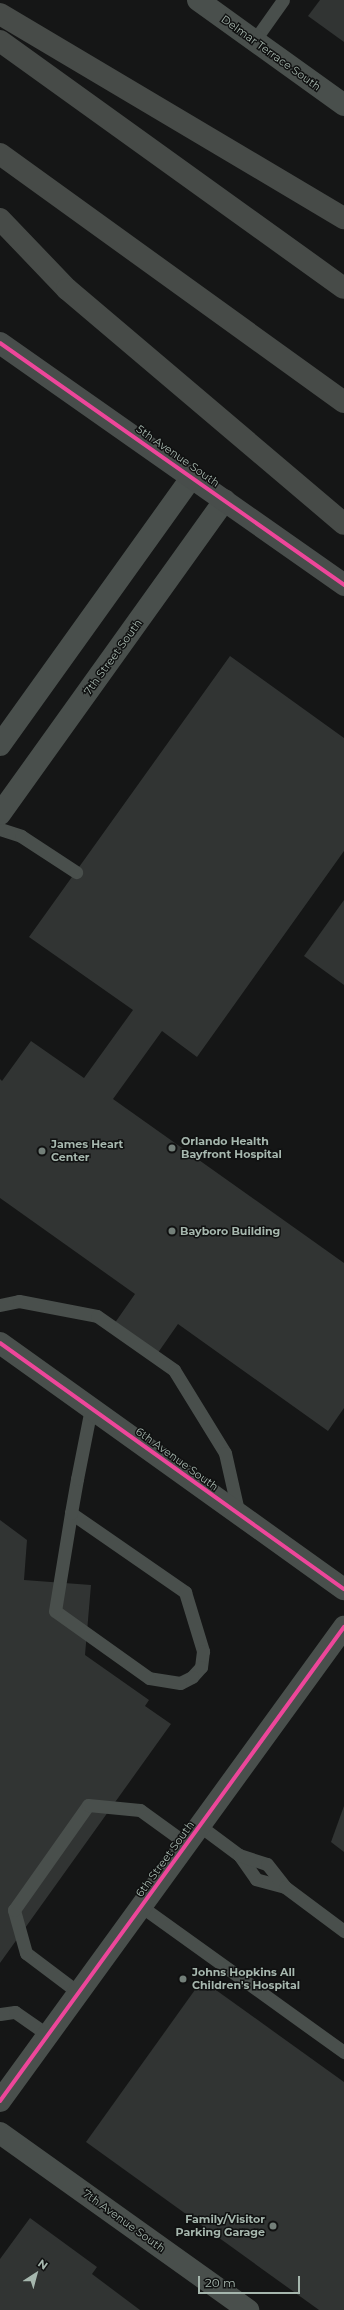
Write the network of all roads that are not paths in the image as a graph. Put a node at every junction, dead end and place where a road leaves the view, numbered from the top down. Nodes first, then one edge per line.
1 (198, 0) edge
2 (283, 0) edge
3 (0, 14) edge
4 (0, 41) edge
5 (254, 41) junction
6 (344, 105) edge
7 (0, 154) edge
8 (344, 218) edge
9 (0, 219) edge
10 (344, 288) edge
11 (0, 344) edge
12 (344, 402) edge
13 (192, 477) junction
14 (225, 500) junction
15 (344, 524) edge
16 (344, 585) edge
17 (2, 737) edge
18 (0, 814) edge
19 (0, 829) edge
20 (76, 872) dead end
21 (0, 1305) edge
22 (0, 1343) edge
23 (91, 1408) junction
24 (71, 1513) junction
25 (239, 1515) junction
26 (344, 1589) edge
27 (344, 1627) edge
28 (200, 1826) junction
29 (187, 1844) junction
30 (239, 1855) junction
31 (285, 1887) junction
32 (142, 1906) junction
33 (344, 1931) edge
34 (79, 1993) junction
35 (0, 2014) edge
36 (48, 2035) junction
37 (344, 2052) edge
38 (0, 2102) edge
39 (0, 2133) edge
40 (248, 2310) edge

1 - 5 street, Delmar Terrace South
2 - 5 lane
3 - 8 highway
4 - 10 highway
5 - 6 street, Delmar Terrace South
7 - 12 highway
9 - 15 highway
11 - 13 main road, 5th Avenue South
13 - 14 main road, 5th Avenue South
13 - 17 street
14 - 16 main road, 5th Avenue South
14 - 18 street, 7th Street South
19 - 20 lane
21 - 25 lane
22 - 23 street, 6th Avenue South
23 - 24 lane
23 - 25 street, 6th Avenue South
24 - 24 lane
25 - 26 street, 6th Avenue South
27 - 28 street, 6th Street South
28 - 29 street, 6th Street South
28 - 30 lane
29 - 32 street, 6th Street South
29 - 34 lane
30 - 31 lane
30 - 31 lane
31 - 33 lane
32 - 34 street, 6th Street South
32 - 37 lane
34 - 36 street, 6th Street South
35 - 36 lane
36 - 38 street, 6th Street South
39 - 40 street, 7th Avenue South

